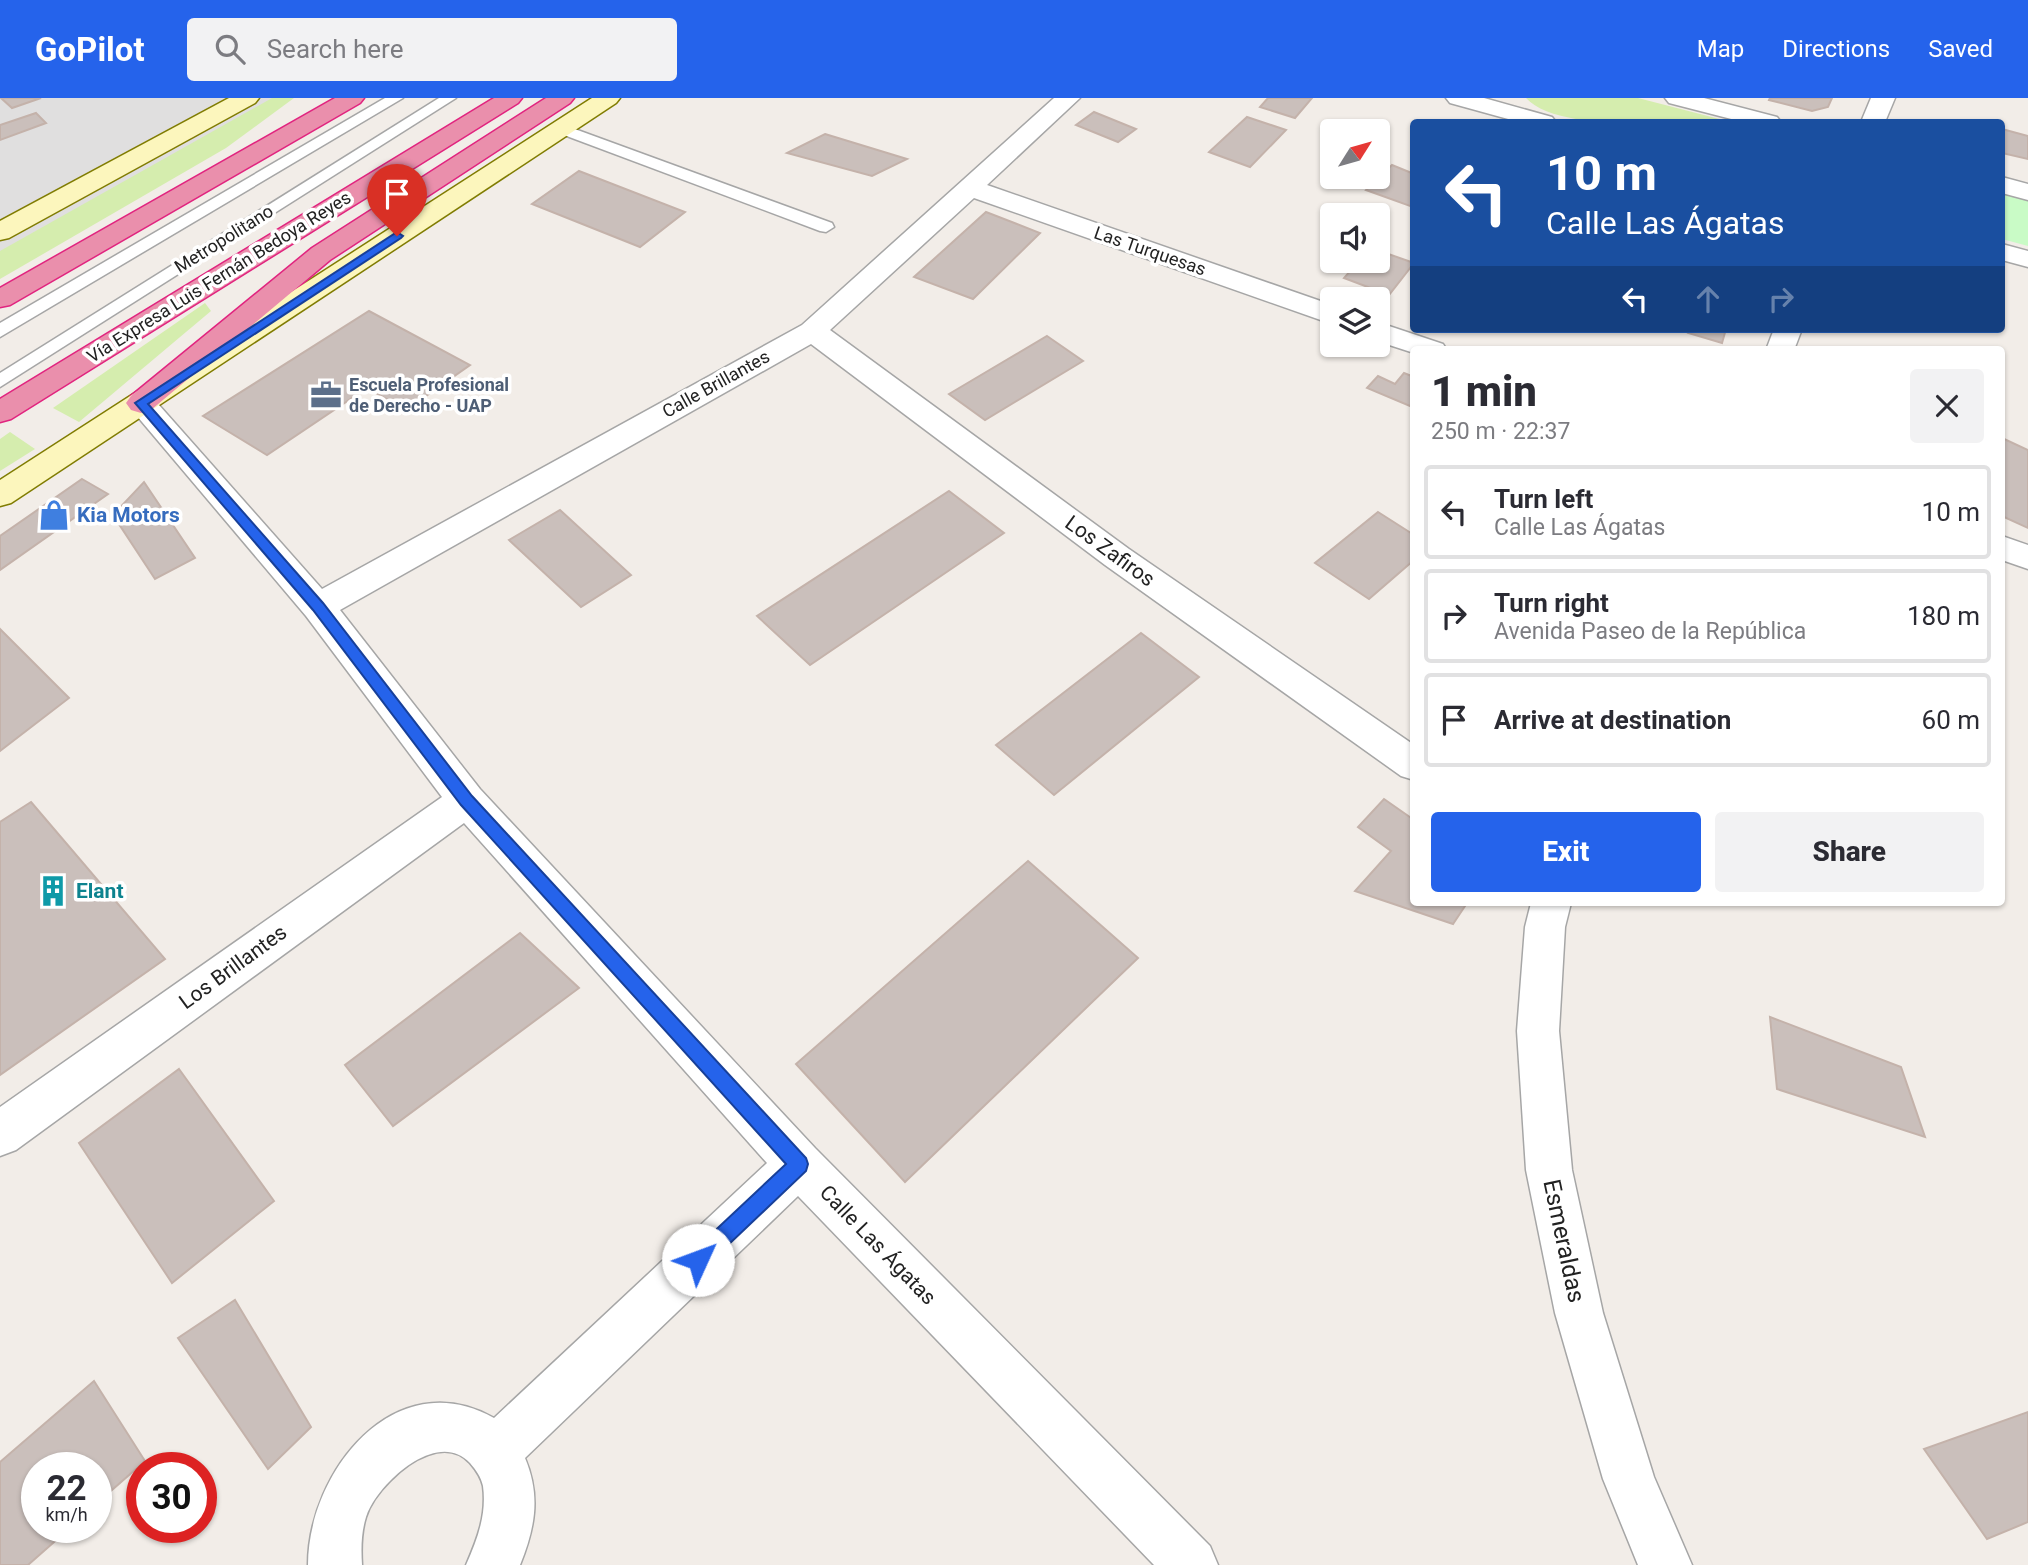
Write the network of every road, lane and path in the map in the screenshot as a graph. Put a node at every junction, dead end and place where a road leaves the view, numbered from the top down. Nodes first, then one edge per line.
1 (247, 98) edge
2 (322, 98) edge
3 (352, 98) edge
4 (396, 98) edge
5 (449, 98) edge
6 (510, 98) edge
7 (562, 98) edge
8 (608, 98) edge
9 (1068, 98) edge
10 (1677, 98) edge
11 (1883, 98) edge
12 (1465, 99) edge
13 (1534, 119) edge
14 (1758, 119) edge
15 (1874, 119) edge
16 (561, 129) junction
17 (2005, 186) edge
18 (968, 187) junction
19 (190, 190) junction
20 (2028, 192) edge
21 (826, 227) dead end
22 (0, 232) edge
23 (2005, 253) edge
24 (2028, 259) edge
25 (0, 299) edge
26 (1320, 311) edge
27 (0, 331) edge
28 (812, 331) junction
29 (1390, 335) edge
30 (1421, 346) edge
31 (0, 380) edge
32 (141, 403) junction
33 (0, 412) edge
34 (0, 495) edge
35 (2005, 549) edge
36 (2028, 557) edge
37 (318, 607) junction
38 (1410, 762) edge
39 (467, 800) junction
40 (1550, 906) edge
41 (0, 1134) edge
42 (799, 1164) junction
43 (495, 1452) junction
44 (335, 1565) edge
45 (493, 1565) edge
46 (1191, 1565) edge
47 (1665, 1565) edge

1 - 22 main road
2 - 19 highway
3 - 19 highway
4 - 27 lane, Metropolitano
5 - 31 lane, Metropolitano
6 - 33 highway, Vía Expresa Luis Fernán Bedoya Reyes
7 - 32 highway
8 - 16 main road
9 - 18 street, Calle Brillantes
10 - 14 street
11 - 15 street
12 - 13 street
16 - 21 lane
16 - 32 main road
17 - 20 street
18 - 26 street, Las Turquesas
18 - 28 street, Calle Brillantes
19 - 25 highway
23 - 24 street
28 - 37 street, Calle Brillantes
28 - 38 street, Los Zafiros
29 - 30 street
32 - 34 main road
32 - 37 street, Calle Las Ágatas
35 - 36 street
37 - 39 street, Calle Las Ágatas
39 - 41 street, Los Brillantes
39 - 42 street, Calle Las Ágatas
40 - 47 street, Esmeraldas
42 - 43 street
42 - 46 street, Calle Las Ágatas
43 - 44 street
43 - 45 street

